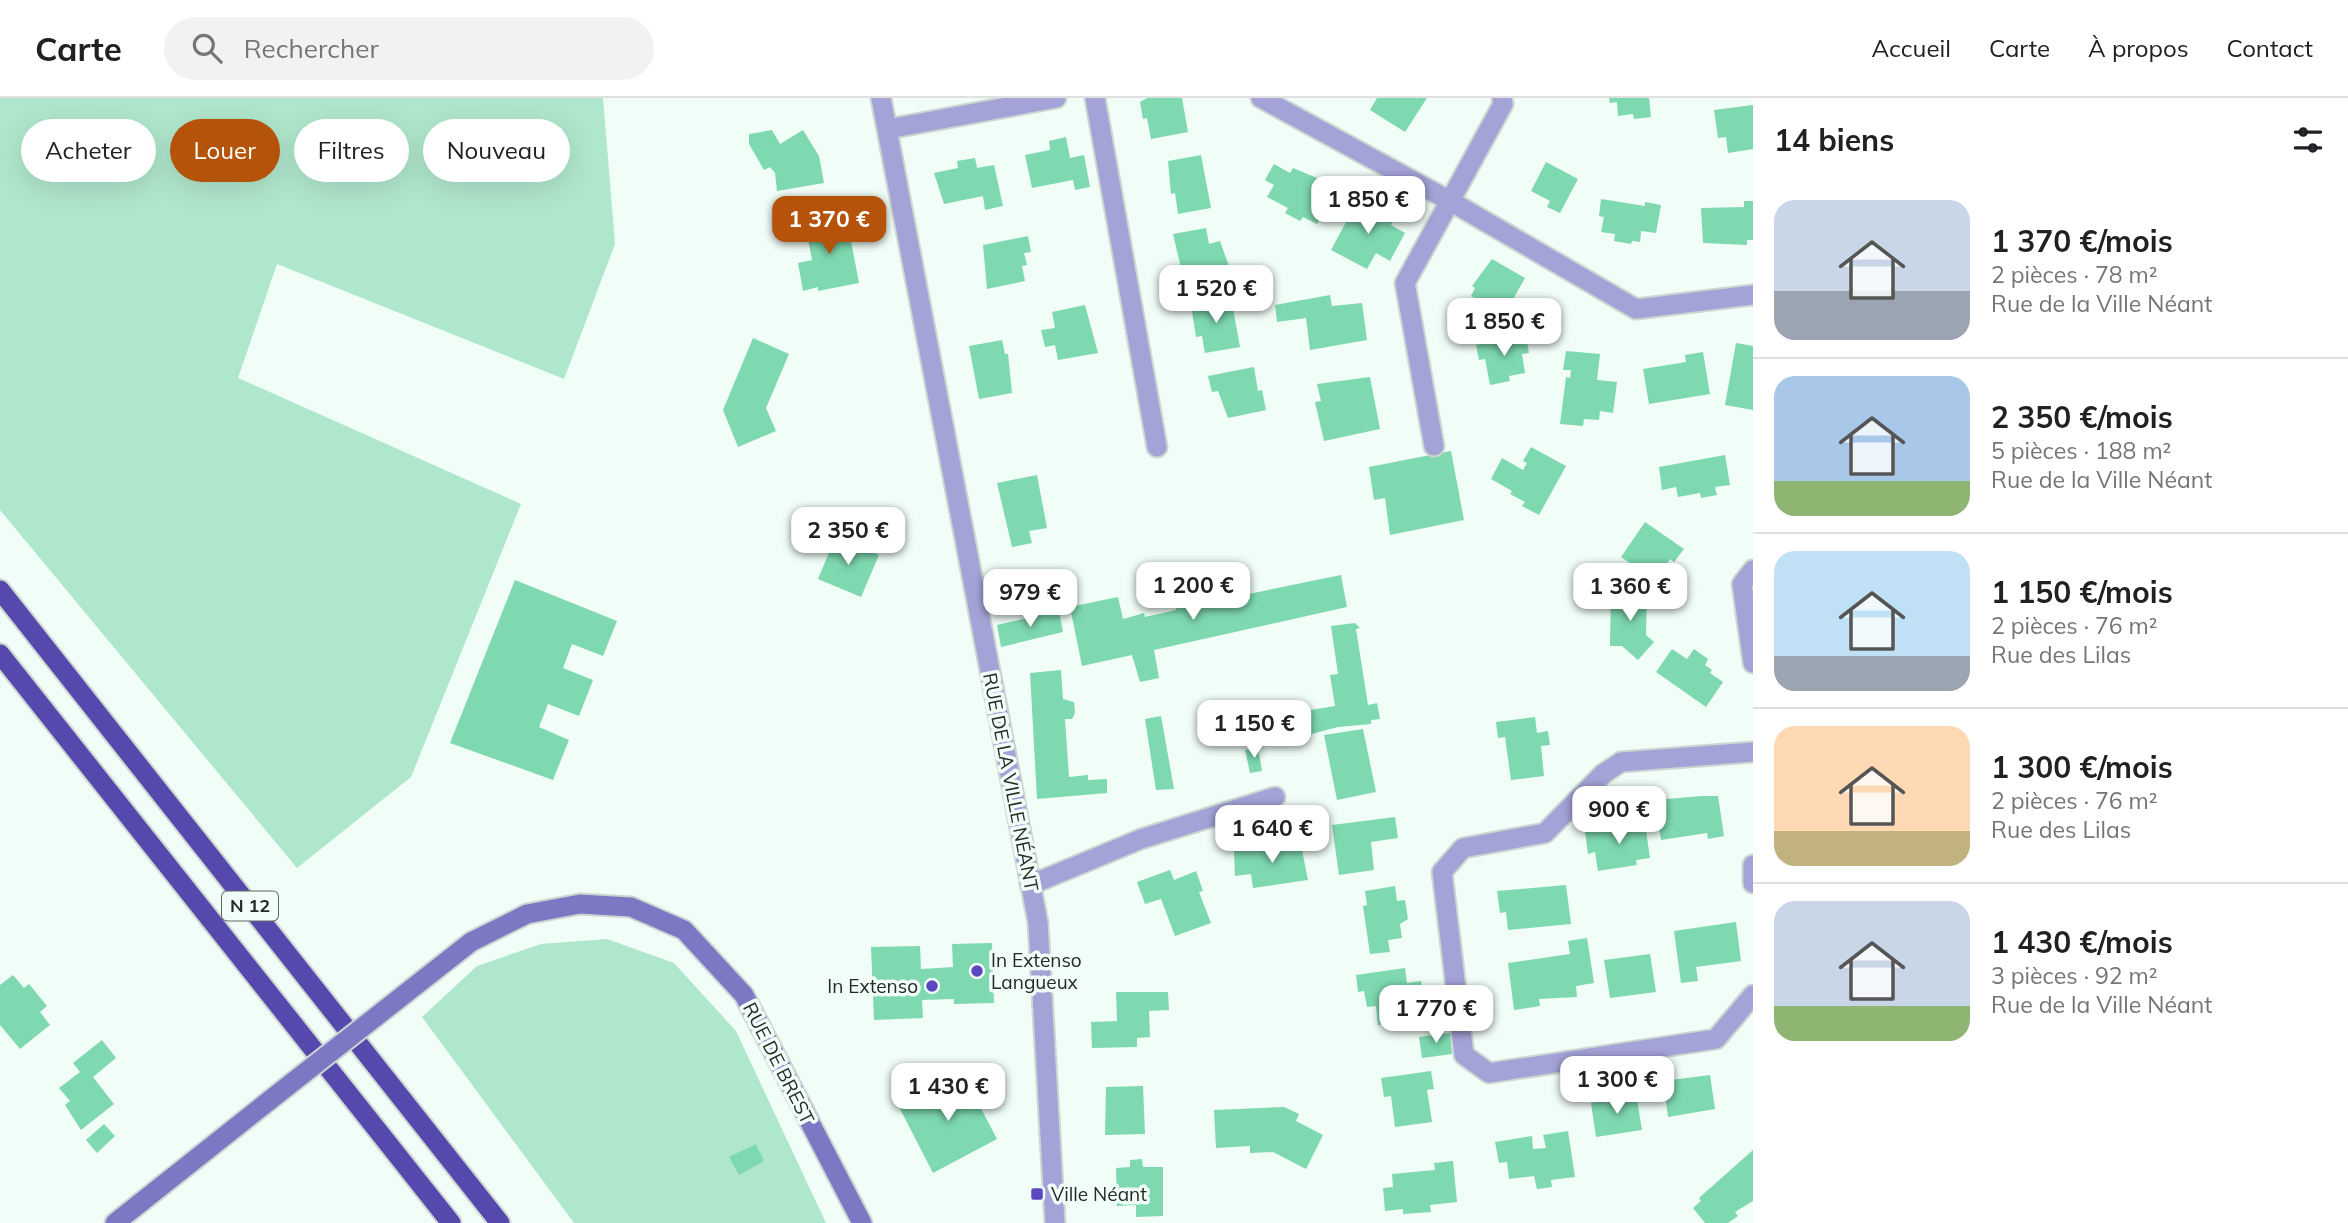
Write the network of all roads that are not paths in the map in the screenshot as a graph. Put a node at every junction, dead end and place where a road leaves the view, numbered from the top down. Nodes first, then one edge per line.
1 (881, 98) edge
2 (1056, 98) edge
3 (1095, 98) edge
4 (1261, 98) edge
5 (1502, 98) edge
6 (888, 129) junction
7 (1450, 201) junction
8 (1753, 295) edge
9 (1434, 446) dead end
10 (1157, 447) dead end
11 (1753, 570) edge
12 (0, 590) edge
13 (0, 654) edge
14 (1753, 663) edge
15 (1753, 752) edge
16 (1275, 797) dead end
17 (1753, 865) edge
18 (1753, 883) edge
19 (1031, 886) junction
20 (1753, 995) edge
21 (115, 1223) edge
22 (451, 1223) edge
23 (500, 1223) edge
24 (862, 1223) edge
25 (1055, 1223) edge

1 - 6 street, RUE DE LA VILLE NÉANT
2 - 6 street
3 - 10 street
4 - 7 street
5 - 7 street
6 - 19 street, RUE DE LA VILLE NÉANT
7 - 8 street
7 - 9 street
11 - 14 street
12 - 23 highway, N 12
13 - 22 highway, N 12
15 - 20 street
16 - 19 street
17 - 18 street
19 - 25 street, RUE DE LA VILLE NÉANT
21 - 24 main road, RUE DE BREST, bridge

